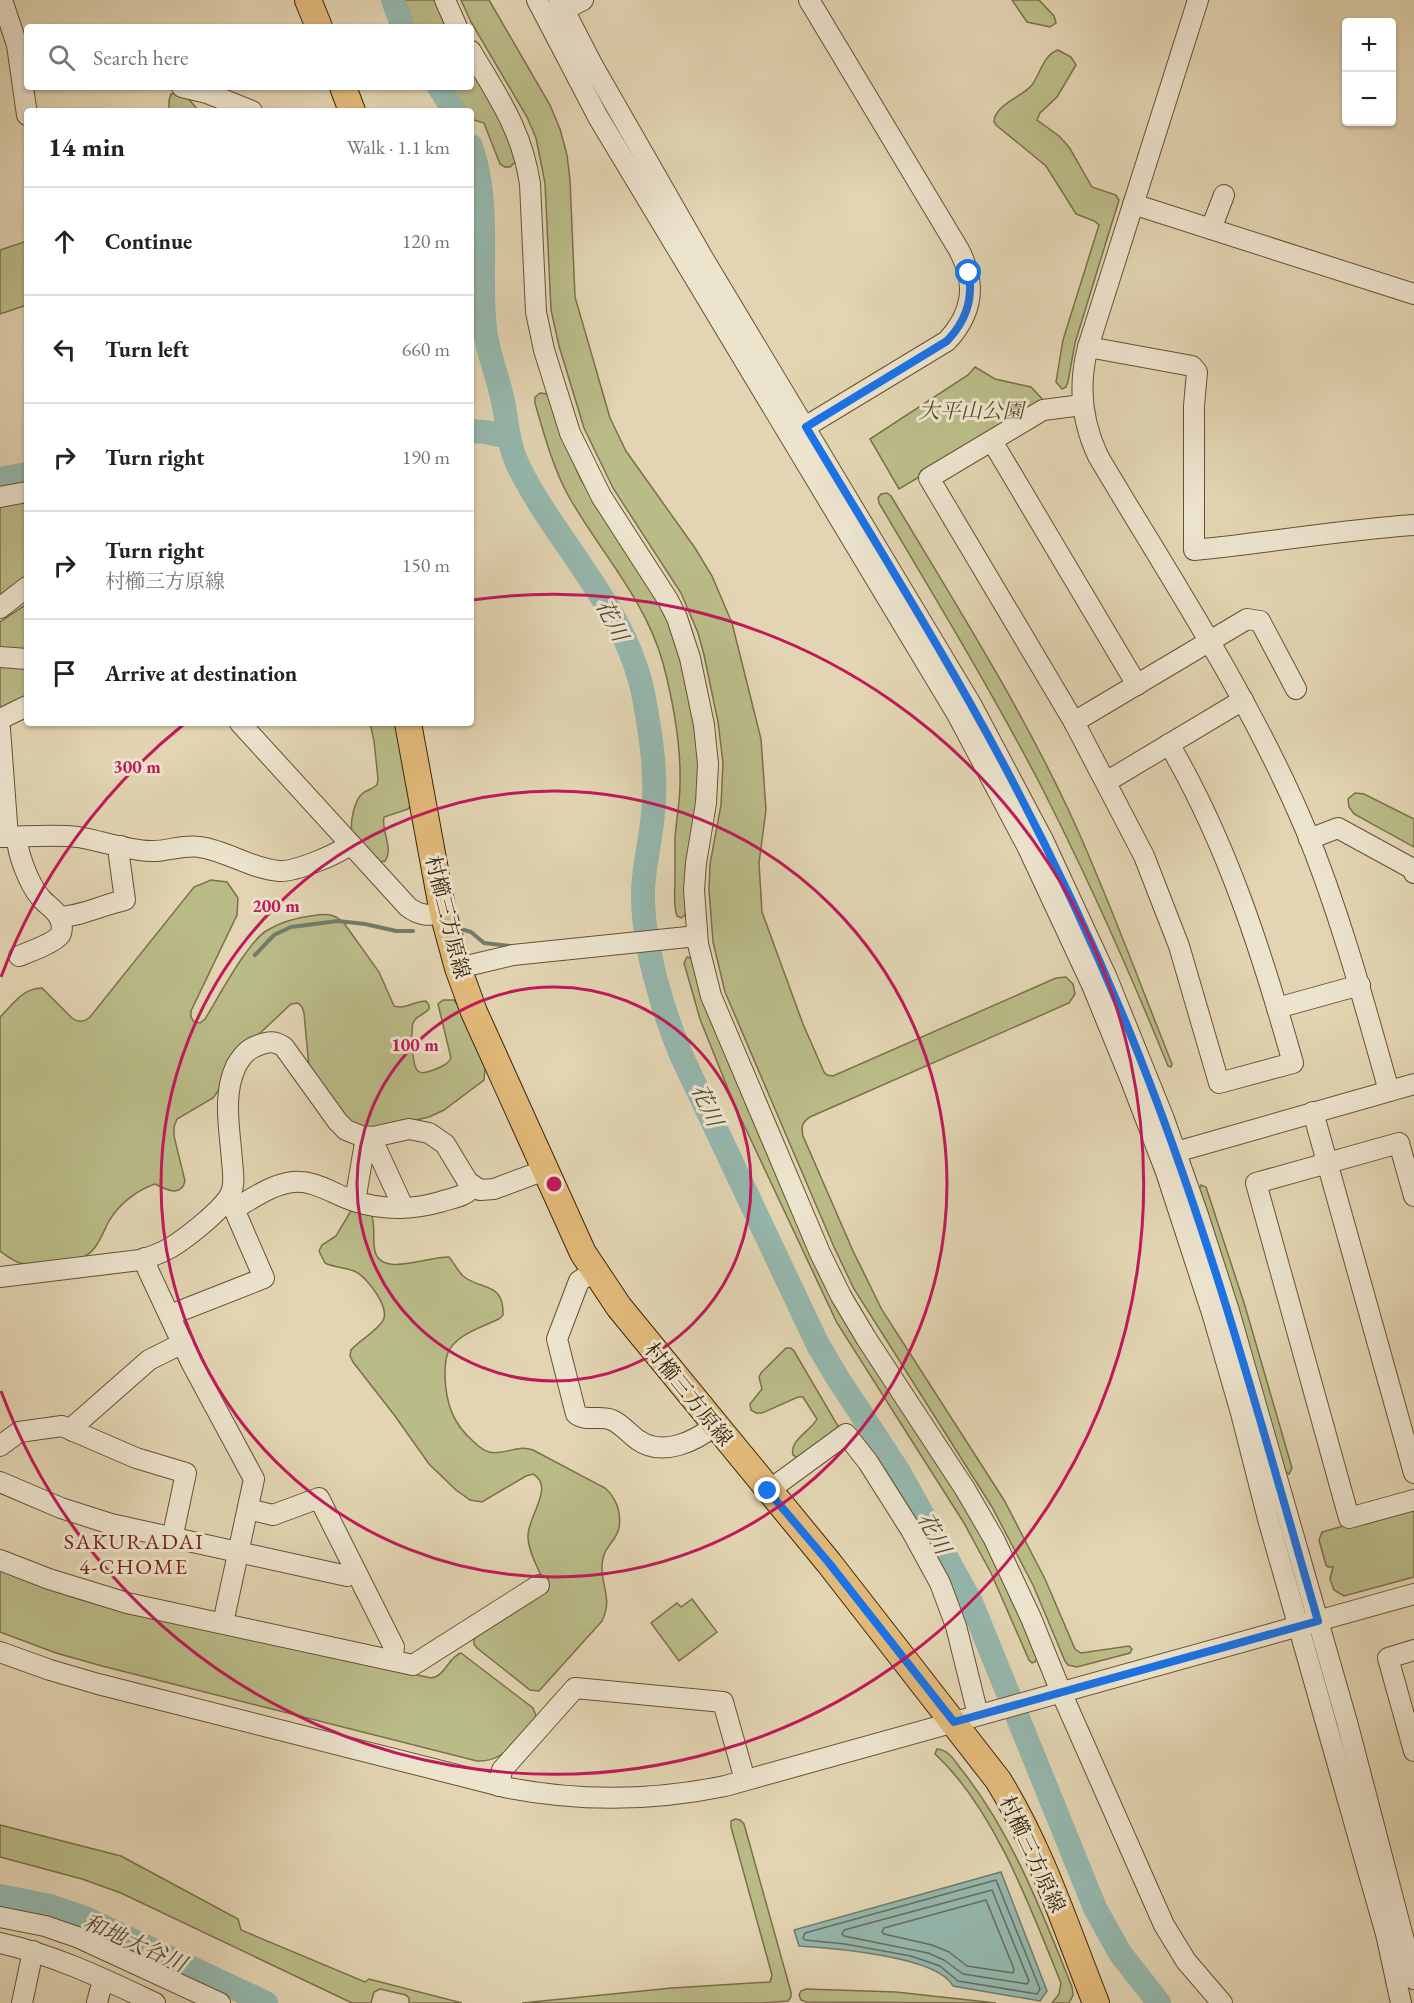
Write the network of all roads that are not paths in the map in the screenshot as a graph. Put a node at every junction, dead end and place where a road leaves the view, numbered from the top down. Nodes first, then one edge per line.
1 (2, 0) edge
2 (308, 0) edge
3 (445, 0) edge
4 (537, 0) edge
5 (583, 0) edge
6 (809, 0) edge
7 (1198, 0) edge
8 (562, 5) edge
9 (546, 19) junction
10 (318, 24) edge
11 (456, 24) edge
12 (474, 56) edge
13 (24, 68) edge
14 (25, 90) edge
15 (195, 90) edge
16 (344, 90) edge
17 (27, 108) edge
18 (244, 108) edge
19 (351, 108) edge
20 (1224, 195) dead end
21 (1133, 204) junction
22 (1211, 229) junction
23 (1414, 294) edge
24 (1088, 347) junction
25 (1082, 405) junction
26 (806, 427) junction
27 (992, 441) junction
28 (24, 493) edge
29 (0, 497) edge
30 (1414, 525) edge
31 (24, 589) edge
32 (0, 608) edge
33 (1209, 642) junction
34 (0, 657) edge
35 (24, 658) edge
36 (1296, 680) dead end
37 (1137, 685) junction
38 (1243, 700) junction
39 (24, 707) edge
40 (0, 719) edge
41 (1074, 722) junction
42 (243, 726) edge
43 (409, 726) edge
44 (0, 729) edge
45 (1169, 744) junction
46 (1106, 782) junction
47 (9, 837) edge
48 (1309, 839) junction
49 (351, 844) junction
50 (122, 846) junction
51 (1414, 873) edge
52 (443, 913) junction
53 (59, 917) junction
54 (697, 936) junction
55 (19, 956) dead end
56 (458, 968) junction
57 (1360, 985) junction
58 (1277, 1008) junction
59 (1414, 1084) edge
60 (1389, 1091) junction
61 (1313, 1112) junction
62 (370, 1137) junction
63 (1176, 1152) junction
64 (1328, 1163) junction
65 (545, 1170) junction
66 (473, 1187) junction
67 (1414, 1196) edge
68 (355, 1201) junction
69 (230, 1206) junction
70 (399, 1209) junction
71 (145, 1258) junction
72 (594, 1272) junction
73 (0, 1277) edge
74 (170, 1315) junction
75 (183, 1343) junction
76 (715, 1425) junction
77 (73, 1431) junction
78 (0, 1446) edge
79 (1414, 1473) edge
80 (0, 1482) edge
81 (768, 1491) junction
82 (1414, 1500) edge
83 (248, 1509) junction
84 (172, 1539) junction
85 (238, 1553) junction
86 (0, 1560) edge
87 (356, 1572) junction
88 (539, 1585) dead end
89 (1414, 1594) edge
90 (1318, 1621) junction
91 (223, 1623) junction
92 (1298, 1626) junction
93 (1414, 1650) edge
94 (0, 1652) edge
95 (392, 1660) junction
96 (1061, 1692) junction
97 (975, 1716) junction
98 (1414, 1751) edge
99 (745, 1780) junction
100 (499, 1786) junction
101 (0, 1917) edge
102 (0, 1943) edge
103 (33, 1951) junction
104 (1414, 1979) edge
105 (105, 1980) junction
106 (22, 2003) edge
107 (97, 2003) edge
108 (155, 2003) edge
109 (220, 2003) edge
110 (1096, 2003) edge
111 (1222, 2003) edge
112 (1401, 2003) edge

1 - 13 street
2 - 10 main road
3 - 11 street
4 - 9 street
5 - 8 street
6 - 26 street
7 - 21 street
8 - 9 street
8 - 26 street
9 - 92 street
12 - 54 street
14 - 17 street
15 - 18 street
16 - 19 main road
20 - 22 street
21 - 22 street
21 - 24 street
22 - 23 street
24 - 25 street
24 - 30 street
25 - 27 street
25 - 33 street
26 - 63 street
27 - 37 street
27 - 41 street
28 - 29 street
31 - 32 street
33 - 36 street
33 - 37 street
33 - 38 street
34 - 35 street
37 - 41 street
38 - 45 street
38 - 48 street
39 - 40 street
41 - 46 street
42 - 49 street
43 - 52 main road, 村櫛三方原線
44 - 47 street
45 - 46 street
45 - 58 street
46 - 58 street
47 - 50 street
47 - 53 street
48 - 51 street
48 - 57 street
49 - 50 street
49 - 52 street
50 - 53 street
52 - 56 main road, 村櫛三方原線
53 - 55 street
54 - 56 street
54 - 96 street
56 - 65 main road, 村櫛三方原線
57 - 58 street
57 - 60 street
59 - 60 street
60 - 61 street
61 - 63 street
61 - 64 street
62 - 66 street
62 - 68 street
62 - 69 street
62 - 70 street
63 - 90 street
64 - 67 street
64 - 79 street
64 - 82 street
65 - 66 street
65 - 72 main road, 村櫛三方原線
66 - 70 street
68 - 69 street
68 - 70 street
69 - 71 street
69 - 74 street
71 - 73 street
71 - 74 street
72 - 76 main road, 村櫛三方原線
72 - 76 street
74 - 75 street
75 - 77 street
75 - 83 street
76 - 81 main road, 村櫛三方原線
77 - 78 street
77 - 84 street
80 - 84 street
81 - 97 main road, 村櫛三方原線
81 - 97 street
83 - 85 street
83 - 87 street
84 - 85 street
85 - 87 street
85 - 91 street
86 - 91 street
87 - 95 street
88 - 95 street
89 - 90 street
90 - 92 street
90 - 104 street
91 - 95 street
92 - 96 street
92 - 112 street
93 - 98 street
94 - 100 street
96 - 97 street
96 - 111 street
97 - 99 street
97 - 110 main road, 村櫛三方原線
99 - 100 street
99 - 100 street
101 - 109 street
102 - 103 street
103 - 105 street
103 - 106 street
105 - 107 street
105 - 108 street

